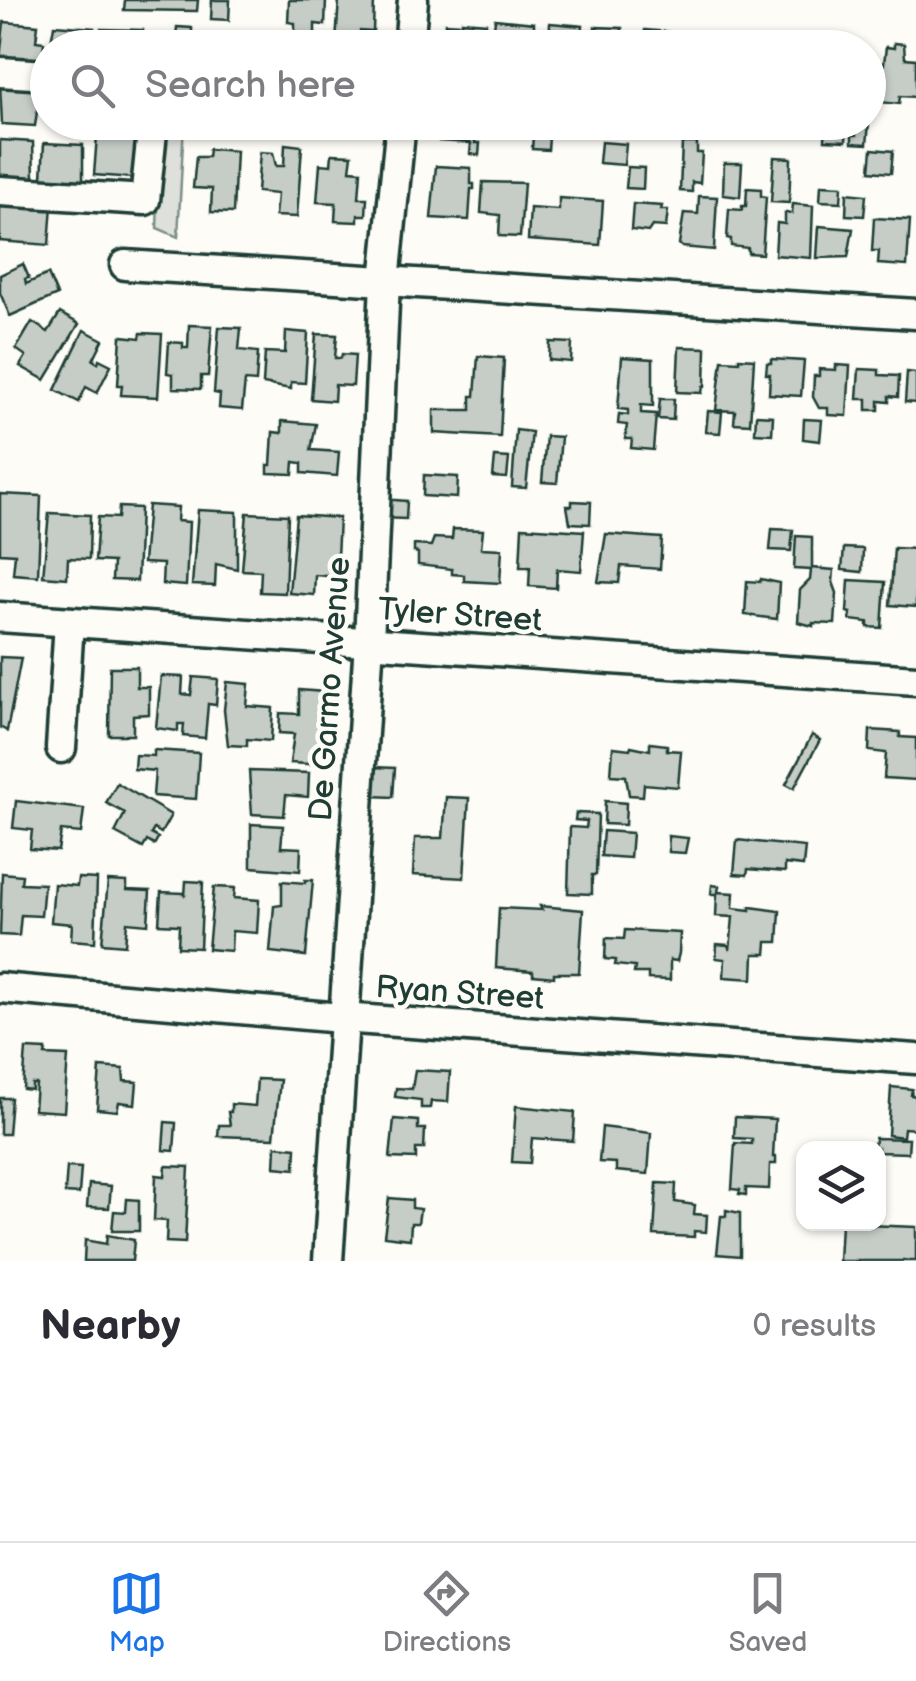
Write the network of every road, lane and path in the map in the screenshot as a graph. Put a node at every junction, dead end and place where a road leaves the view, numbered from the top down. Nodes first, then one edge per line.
1 (414, 0) edge
2 (411, 30) edge
3 (0, 72) edge
4 (30, 73) edge
5 (150, 140) edge
6 (399, 140) edge
7 (0, 191) edge
8 (125, 265) dead end
9 (385, 281) junction
10 (916, 314) edge
11 (0, 617) edge
12 (69, 622) junction
13 (368, 642) junction
14 (916, 680) edge
15 (61, 748) dead end
16 (0, 988) edge
17 (341, 1018) junction
18 (916, 1059) edge
19 (328, 1261) edge

1 - 2 street
3 - 4 street
5 - 7 street
6 - 9 street, De Garmo Avenue
8 - 9 street
9 - 10 street
9 - 13 street, De Garmo Avenue
11 - 12 street, Tyler Street
12 - 13 street, Tyler Street
12 - 15 street
13 - 14 street, Tyler Street
13 - 17 street, De Garmo Avenue
16 - 17 street, Ryan Street
17 - 18 street, Ryan Street
17 - 19 street, De Garmo Avenue

